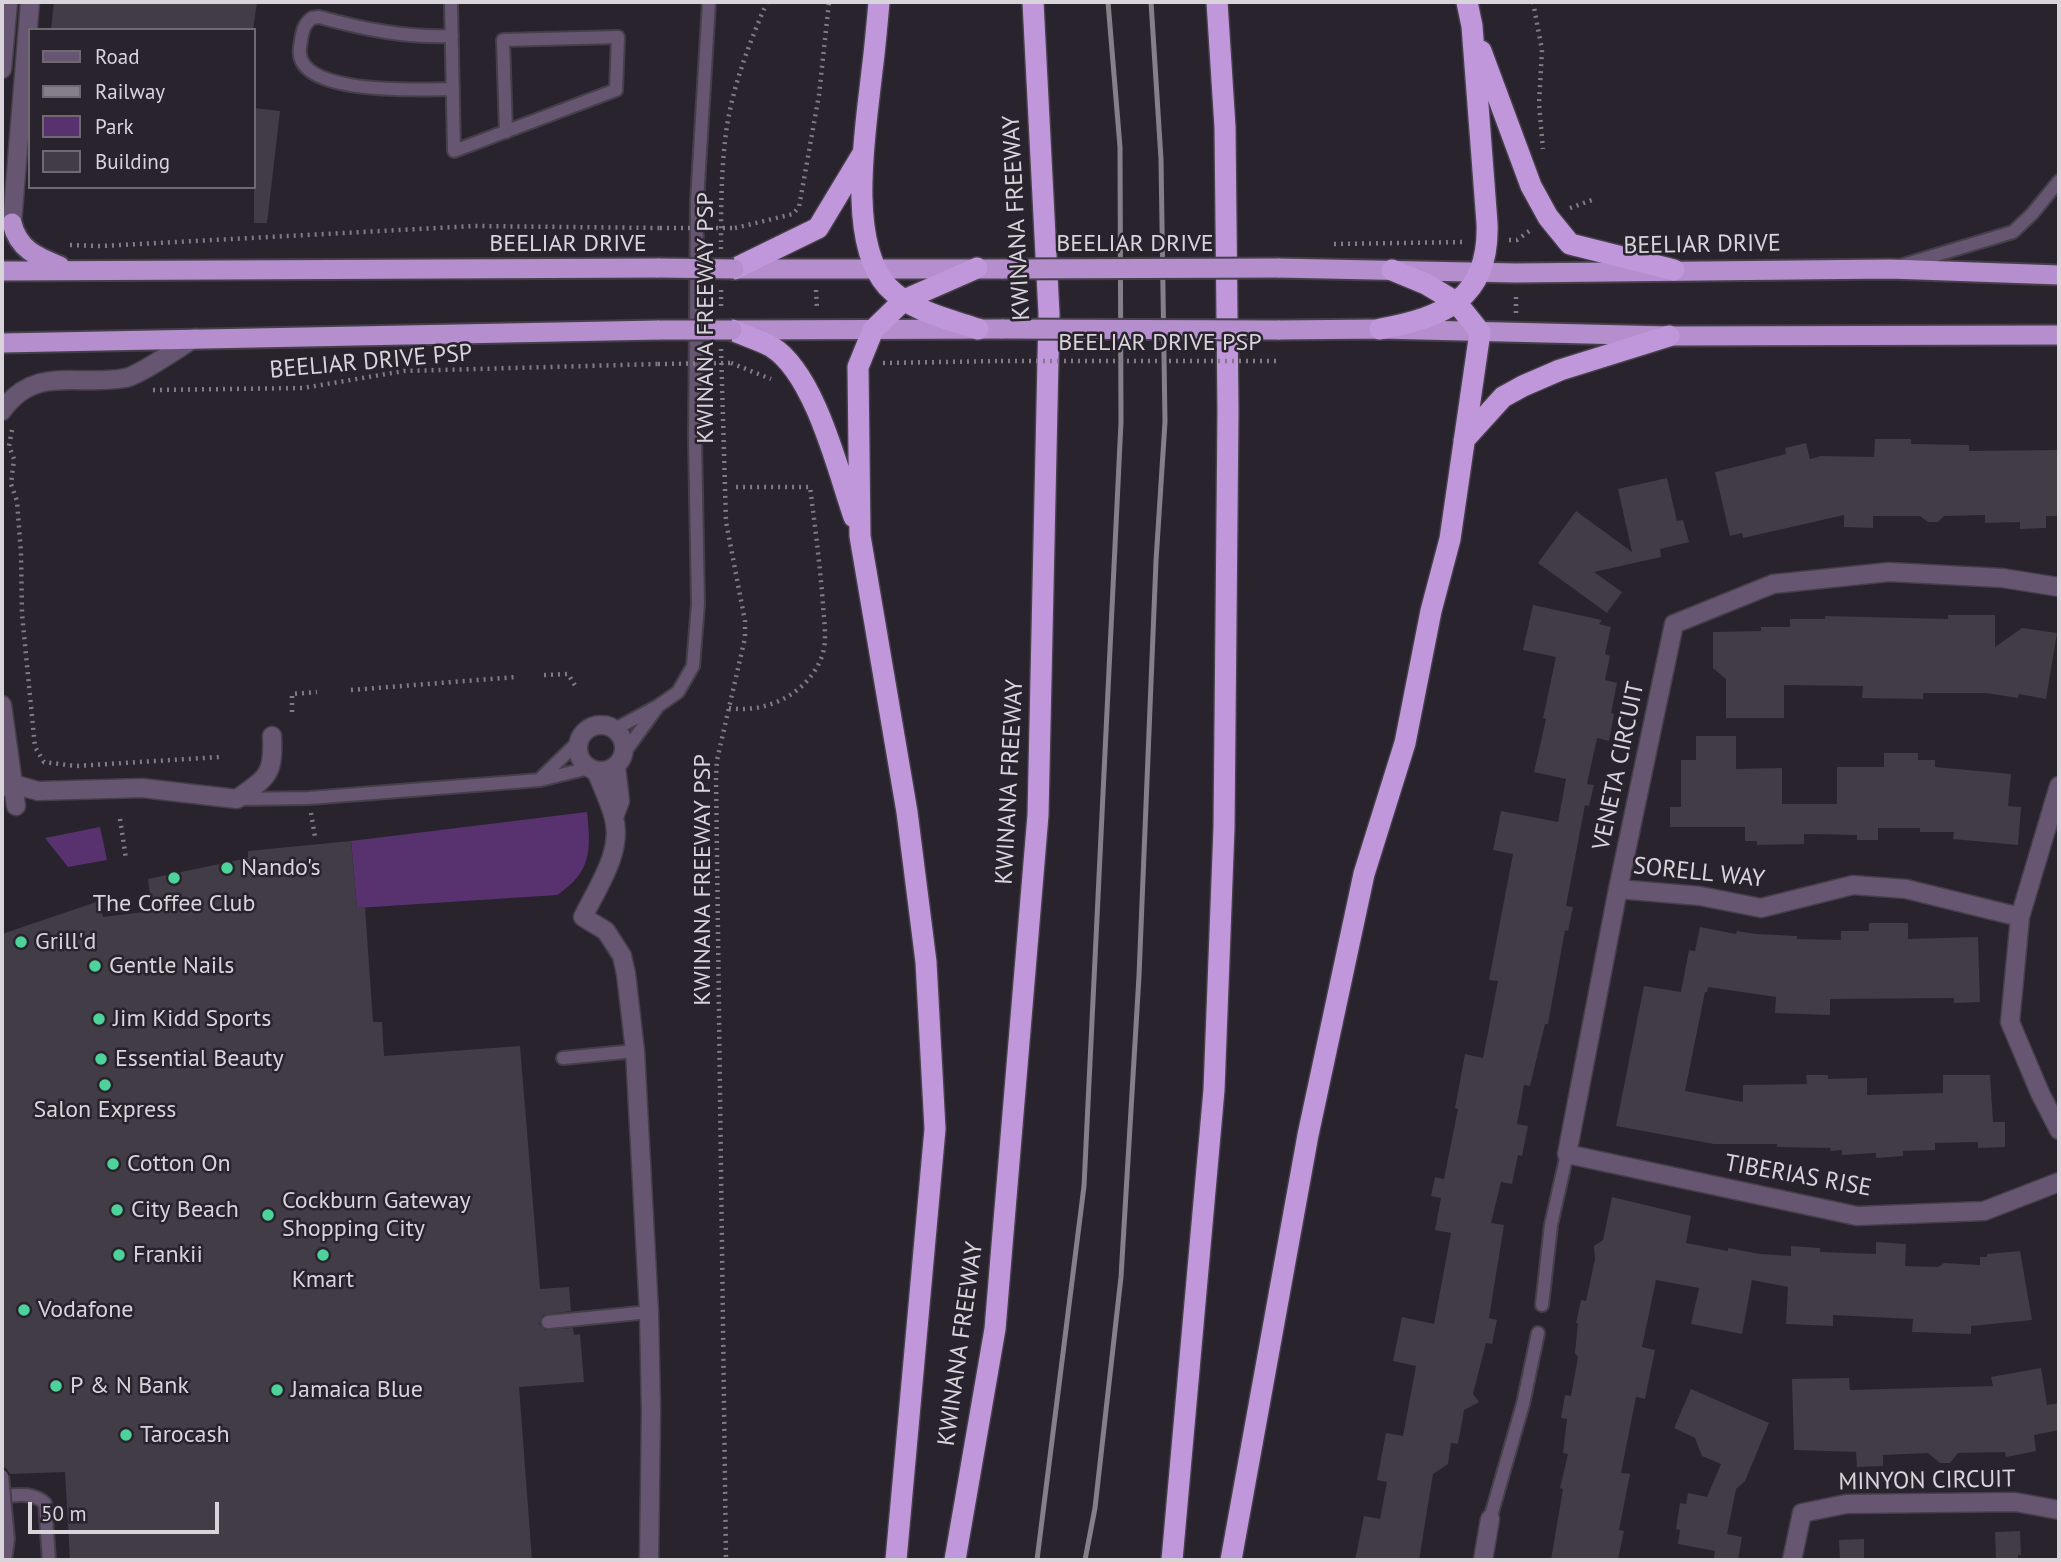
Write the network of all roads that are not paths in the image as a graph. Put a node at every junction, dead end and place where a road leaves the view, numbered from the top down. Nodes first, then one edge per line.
1 (8, 2) edge
2 (30, 2) edge
3 (451, 2) edge
4 (709, 2) edge
5 (879, 2) edge
6 (1033, 2) edge
7 (1217, 2) edge
8 (1466, 2) edge
9 (1472, 26) junction
10 (452, 36) junction
11 (2, 69) edge
12 (453, 89) junction
13 (506, 132) junction
14 (862, 155) junction
15 (2059, 181) edge
16 (12, 223) joint
17 (874, 268) junction
18 (977, 268) junction
19 (1890, 269) junction
20 (1392, 270) junction
21 (1674, 270) junction
22 (2, 271) edge
23 (71, 271) junction
24 (1480, 272) junction
25 (727, 273) junction
26 (2059, 275) edge
27 (904, 300) junction
28 (1456, 302) junction
29 (978, 329) junction
30 (1380, 329) junction
31 (725, 330) junction
32 (873, 330) junction
33 (1480, 332) junction
34 (2059, 335) edge
35 (1670, 336) junction
36 (195, 338) junction
37 (2, 343) edge
38 (9, 415) edge
39 (1464, 440) junction
40 (860, 536) junction
41 (2059, 587) edge
42 (2, 705) edge
43 (659, 706) junction
44 (615, 729) junction
45 (272, 736) dead end
46 (578, 742) junction
47 (620, 760) junction
48 (592, 770) junction
49 (540, 779) junction
50 (7, 786) edge
51 (2059, 786) edge
52 (38, 791) junction
53 (237, 799) junction
54 (9, 808) edge
55 (614, 817) junction
56 (1618, 889) junction
57 (2020, 918) junction
58 (635, 1051) junction
59 (563, 1058) dead end
60 (2059, 1130) edge
61 (1567, 1154) junction
62 (2059, 1182) edge
63 (1542, 1305) dead end
64 (649, 1312) junction
65 (548, 1322) dead end
66 (1538, 1333) dead end
67 (2, 1475) edge
68 (2, 1496) edge
69 (2059, 1510) edge
70 (1490, 1519) joint
71 (5, 1560) edge
72 (49, 1560) edge
73 (649, 1560) edge
74 (896, 1560) edge
75 (955, 1560) edge
76 (1172, 1560) edge
77 (1231, 1560) edge
78 (1483, 1560) edge
79 (1792, 1560) edge

1 - 11 street
2 - 16 street
3 - 10 lane
4 - 43 lane
5 - 14 highway
6 - 75 highway, KWINANA FREEWAY
7 - 76 highway
8 - 9 highway
9 - 21 highway
9 - 24 highway
10 - 12 lane
10 - 12 lane
12 - 13 lane
13 - 13 lane
14 - 17 highway
14 - 25 highway
15 - 19 lane
16 - 23 highway
17 - 18 highway, BEELIAR DRIVE
17 - 25 highway, BEELIAR DRIVE
17 - 27 highway
18 - 20 highway, BEELIAR DRIVE, bridge
18 - 27 highway
19 - 21 highway, BEELIAR DRIVE
19 - 26 highway, BEELIAR DRIVE
20 - 24 highway, BEELIAR DRIVE
20 - 28 highway
21 - 24 highway, BEELIAR DRIVE
22 - 23 highway, BEELIAR DRIVE
23 - 25 highway, BEELIAR DRIVE, bridge
24 - 28 highway
27 - 29 highway
27 - 32 highway
28 - 30 highway
28 - 33 highway
29 - 30 highway, bridge
29 - 32 highway
30 - 33 highway
31 - 32 highway
31 - 36 highway, bridge
31 - 40 highway
32 - 40 highway
33 - 35 highway
33 - 39 highway
34 - 35 highway
35 - 39 highway
36 - 37 highway
36 - 38 street
39 - 77 highway
40 - 74 highway
41 - 56 street, VENETA CIRCUIT
42 - 50 street
43 - 44 lane
43 - 47 lane
44 - 46 street
44 - 47 street
45 - 53 street
46 - 48 street
46 - 49 lane
47 - 48 street
47 - 55 street
48 - 49 lane
48 - 55 street
49 - 53 lane
50 - 52 street
50 - 54 street
51 - 57 street
52 - 53 street
52 - 54 street
55 - 58 street
56 - 57 street, SORELL WAY
56 - 61 street, VENETA CIRCUIT
57 - 60 street
58 - 59 lane
58 - 64 street
61 - 62 street, TIBERIAS RISE
61 - 63 lane, VENETA CIRCUIT
64 - 65 lane
64 - 73 street
66 - 70 lane
67 - 71 lane, bridge
68 - 72 lane
69 - 79 street, MINYON CIRCUIT
70 - 78 street

